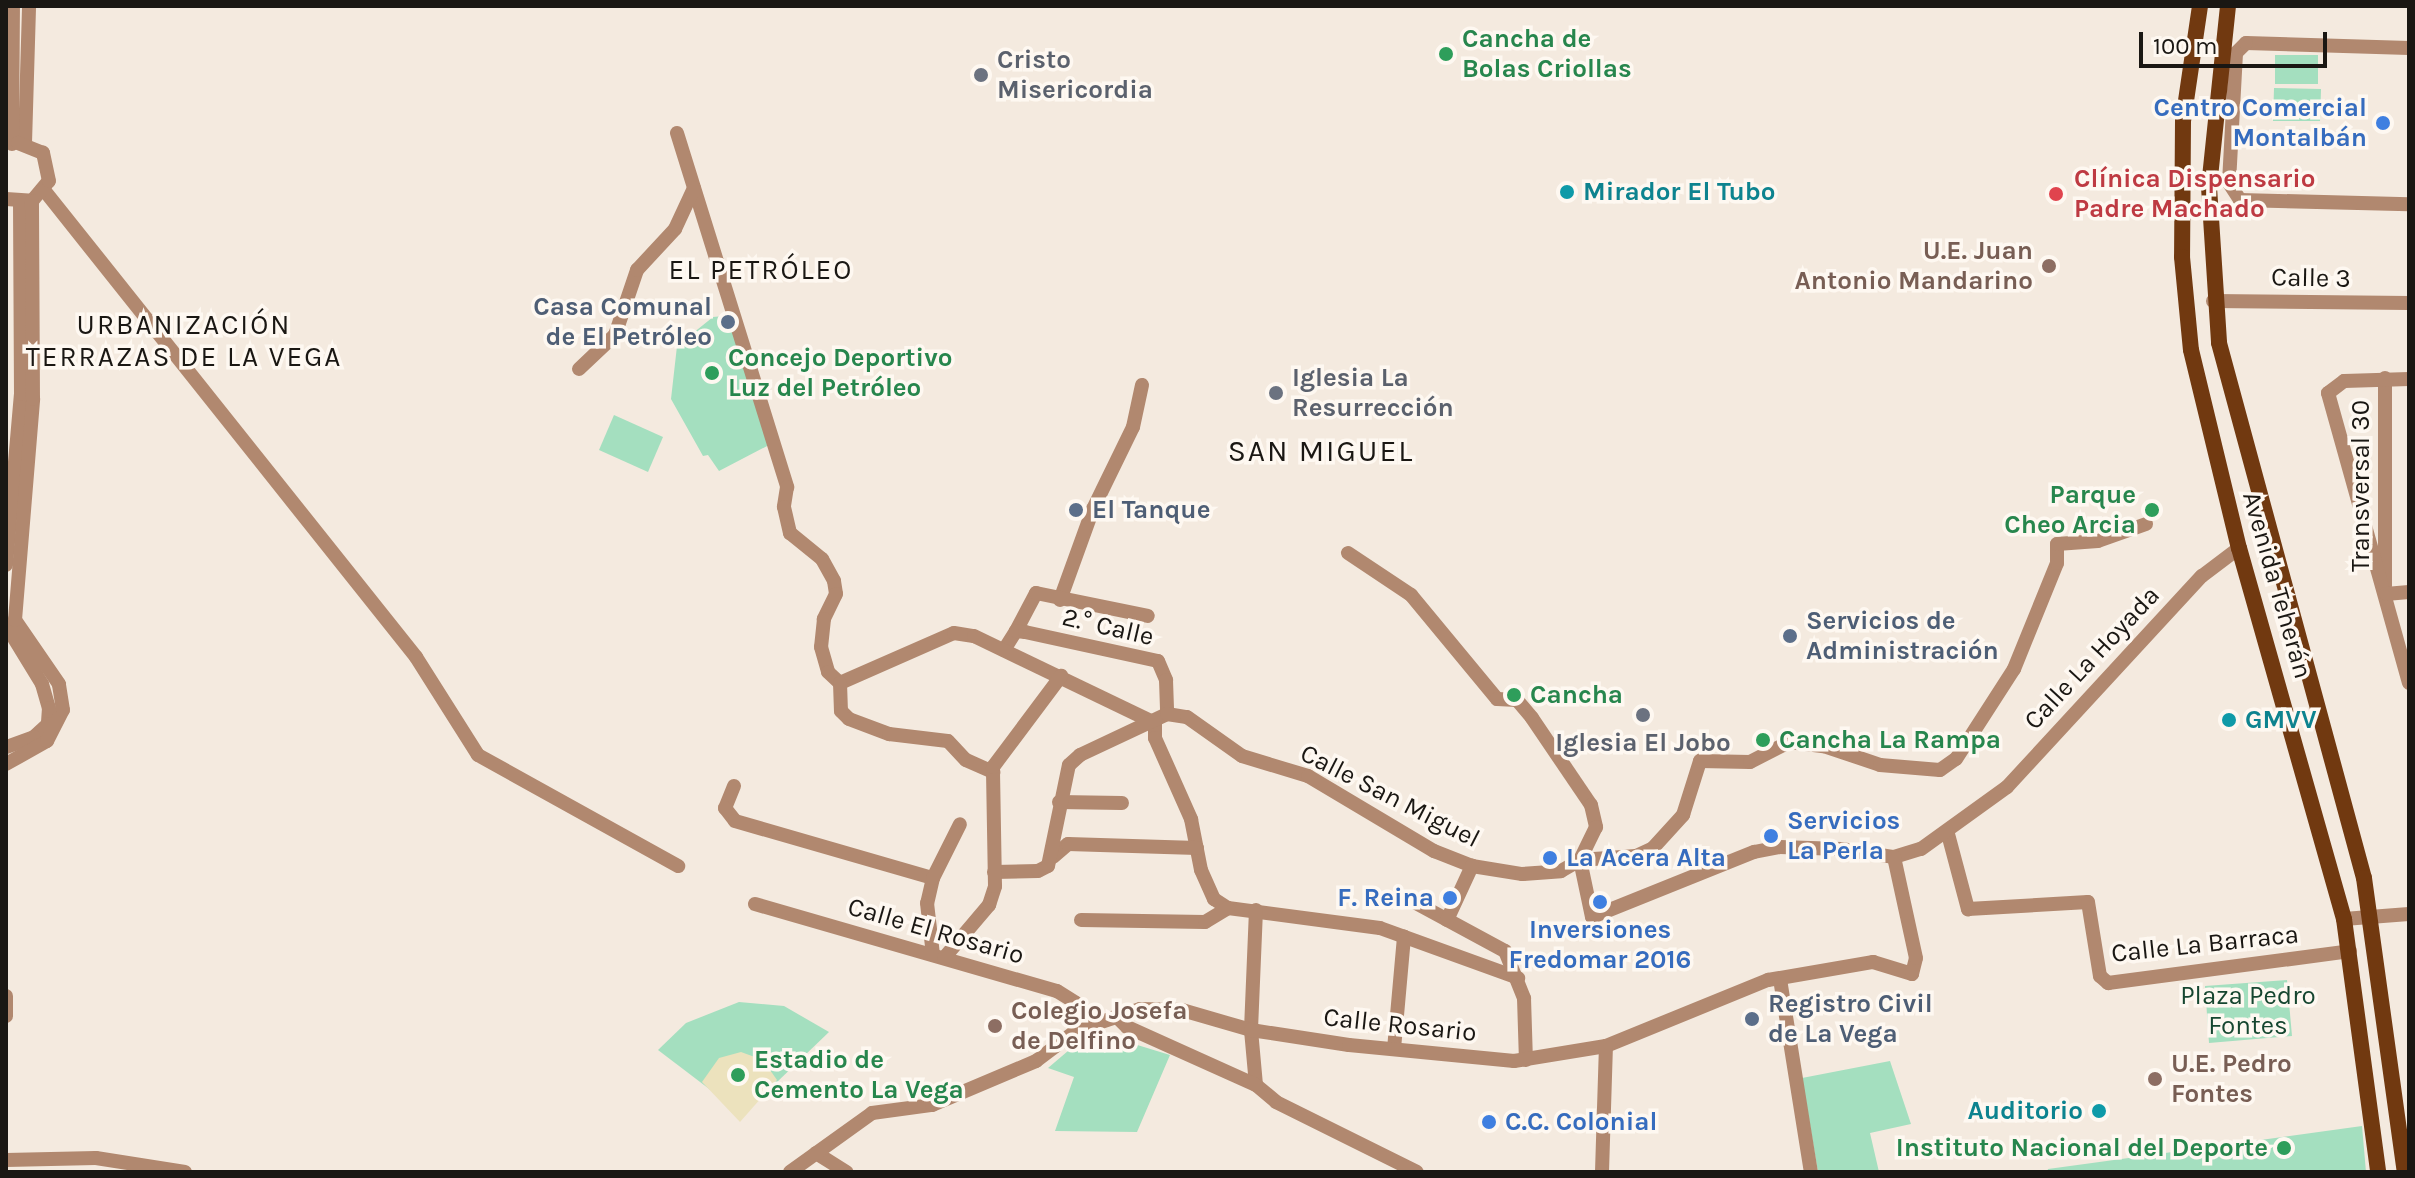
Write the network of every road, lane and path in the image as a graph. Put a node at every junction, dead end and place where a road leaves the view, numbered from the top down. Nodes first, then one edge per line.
1 (13, 6) edge
2 (29, 6) edge
3 (2200, 6) edge
4 (2228, 6) edge
5 (2409, 48) edge
6 (677, 133) dead end
7 (14, 144) edge
8 (694, 188) junction
9 (44, 190) junction
10 (19, 201) edge
11 (2409, 204) edge
12 (2213, 301) junction
13 (2409, 303) edge
14 (579, 369) dead end
15 (2385, 378) junction
16 (2409, 379) edge
17 (1142, 385) dead end
18 (2146, 524) dead end
19 (2239, 548) junction
20 (1348, 553) dead end
21 (2378, 558) junction
22 (6, 565) edge
23 (2409, 592) edge
24 (2386, 594) junction
25 (1060, 600) junction
26 (1148, 616) dead end
27 (6, 625) edge
28 (1016, 631) junction
29 (1004, 650) junction
30 (1061, 676) junction
31 (840, 683) junction
32 (2409, 683) edge
33 (1161, 719) junction
34 (6, 747) edge
35 (6, 764) edge
36 (993, 772) junction
37 (734, 786) dead end
38 (1059, 802) junction
39 (1122, 803) dead end
40 (960, 824) dead end
41 (1948, 834) junction
42 (1197, 848) junction
43 (1053, 857) junction
44 (1894, 857) junction
45 (1580, 860) junction
46 (678, 866) dead end
47 (1472, 866) junction
48 (994, 872) junction
49 (933, 878) junction
50 (1405, 897) dead end
51 (755, 904) dead end
52 (1228, 908) junction
53 (1256, 910) junction
54 (2409, 914) edge
55 (2372, 918) junction
56 (2344, 919) junction
57 (1081, 920) dead end
58 (1447, 920) junction
59 (1404, 936) junction
60 (2350, 951) junction
61 (939, 957) junction
62 (1518, 978) junction
63 (1780, 979) junction
64 (6, 996) edge
65 (6, 1016) edge
66 (1116, 1016) junction
67 (1091, 1025) junction
68 (1251, 1030) junction
69 (1606, 1046) junction
70 (1394, 1049) junction
71 (1526, 1060) junction
72 (1256, 1085) junction
73 (816, 1153) junction
74 (6, 1160) edge
75 (185, 1172) edge
76 (790, 1172) edge
77 (847, 1172) edge
78 (1417, 1172) edge
79 (1602, 1172) edge
80 (1811, 1172) edge
81 (2378, 1172) edge
82 (2405, 1172) edge

1 - 7 street
2 - 7 street
3 - 19 main road, Avenida Teherán
4 - 12 main road, Avenida Teherán
5 - 11 street
6 - 8 street
7 - 9 street
8 - 14 street
8 - 31 street
9 - 10 street
9 - 46 street
10 - 22 street
10 - 35 street
12 - 13 street, Calle 3
12 - 55 main road, Avenida Teherán
15 - 16 street
15 - 21 street, Transversal 30
15 - 21 street
17 - 25 street
18 - 45 street, Calle San Miguel
19 - 41 street, Calle La Hoyada
19 - 56 main road, Avenida Teherán
20 - 45 street
21 - 24 street, Transversal 30
23 - 24 street
24 - 32 street, Transversal 30
25 - 26 street
25 - 28 street
27 - 34 street
28 - 29 street
28 - 33 street, 2.° Calle
29 - 30 street, Calle San Miguel
29 - 31 street, Calle San Miguel
30 - 33 street, Calle San Miguel
30 - 36 street
31 - 36 street
33 - 38 street
33 - 42 street
33 - 47 street, Calle San Miguel
36 - 48 street
37 - 49 street
38 - 39 street
38 - 43 street
40 - 49 street
41 - 44 street, Calle La Hoyada
41 - 60 street, Calle La Barraca
42 - 43 street
42 - 52 street
43 - 48 street
44 - 45 street
44 - 63 street, Calle Rosario
45 - 47 street, Calle San Miguel
47 - 58 street
48 - 61 street
49 - 61 street
50 - 58 street
51 - 61 street, Calle El Rosario
52 - 53 street
52 - 57 street
53 - 59 street
53 - 68 street
54 - 55 street
55 - 56 street
55 - 82 main road, Avenida Teherán
56 - 60 main road, Avenida Teherán
58 - 62 street
59 - 62 street
59 - 70 street
60 - 81 main road, Avenida Teherán
61 - 67 street, Calle El Rosario
62 - 71 street
63 - 69 street, Calle Rosario
63 - 80 street
64 - 65 street
66 - 67 street, Calle Rosario
66 - 68 street, Calle Rosario
66 - 72 street
67 - 73 street, Calle Rosario
68 - 70 street, Calle Rosario
68 - 72 street
69 - 71 street, Calle Rosario
69 - 79 street
70 - 71 street, Calle Rosario
72 - 78 street
73 - 76 street, Calle Rosario
73 - 77 street
74 - 75 street

